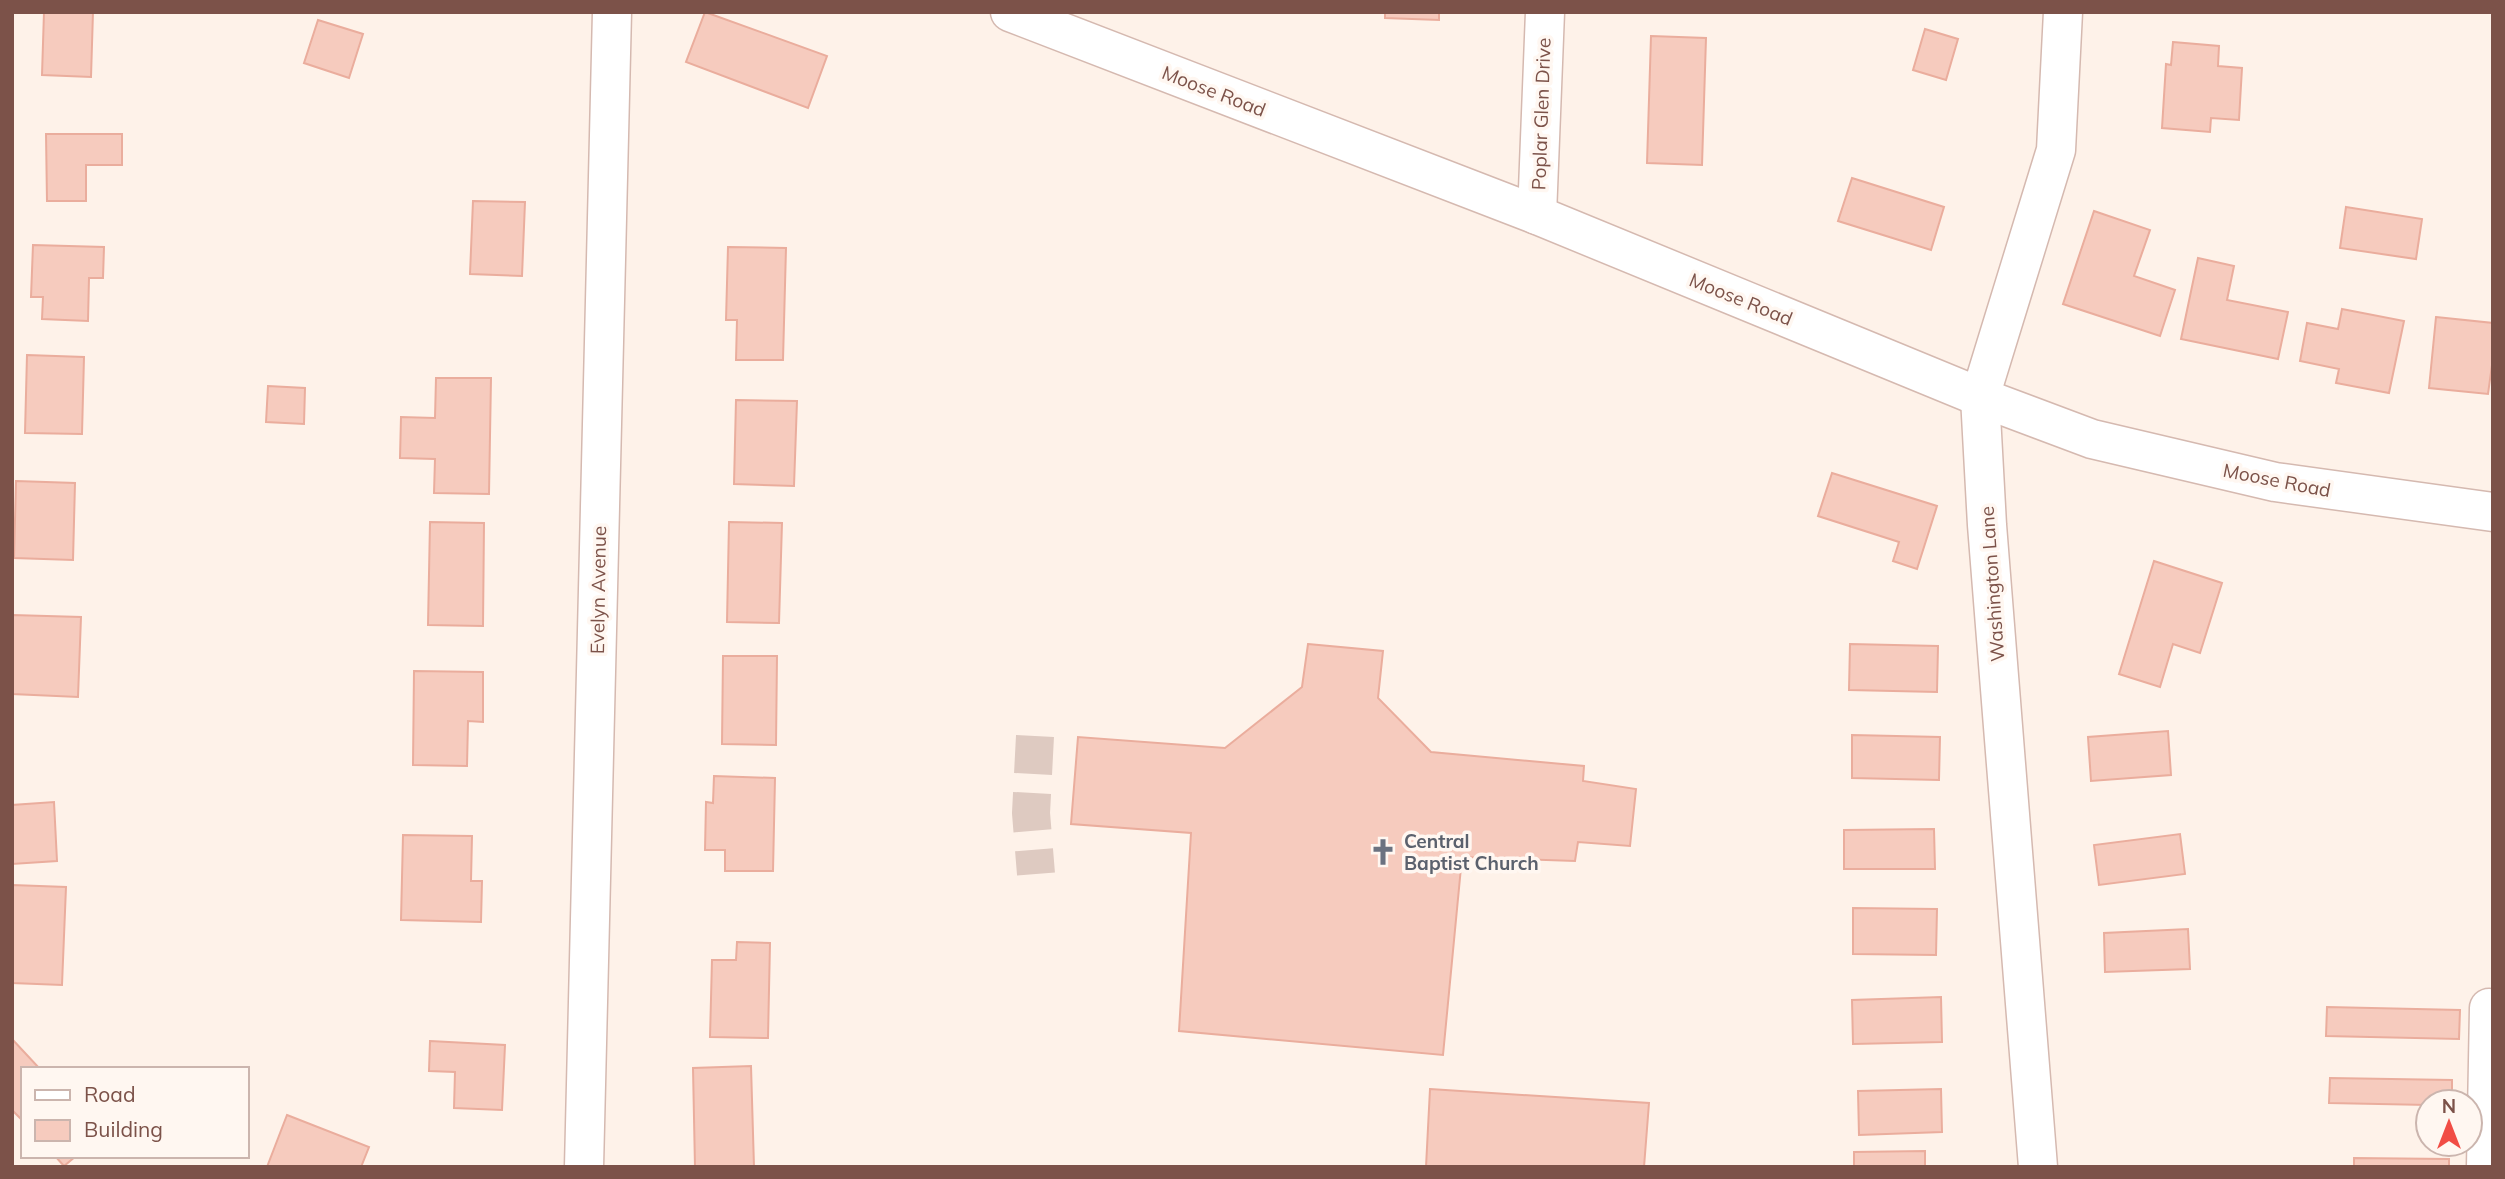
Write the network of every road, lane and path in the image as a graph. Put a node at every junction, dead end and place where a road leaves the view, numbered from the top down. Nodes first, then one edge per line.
1 (612, 12) edge
2 (1010, 12) edge
3 (1545, 12) edge
4 (2063, 12) edge
5 (1537, 215) junction
6 (1980, 397) junction
7 (2493, 512) edge
8 (2489, 1008) dead end
9 (584, 1167) edge
10 (2038, 1167) edge
11 (2486, 1167) edge

1 - 9 street, Evelyn Avenue
2 - 5 street, Moose Road
3 - 5 street, Poplar Glen Drive
4 - 6 street, Washington Lane
5 - 6 street, Moose Road
6 - 7 street, Moose Road
6 - 10 street, Washington Lane
8 - 11 street

